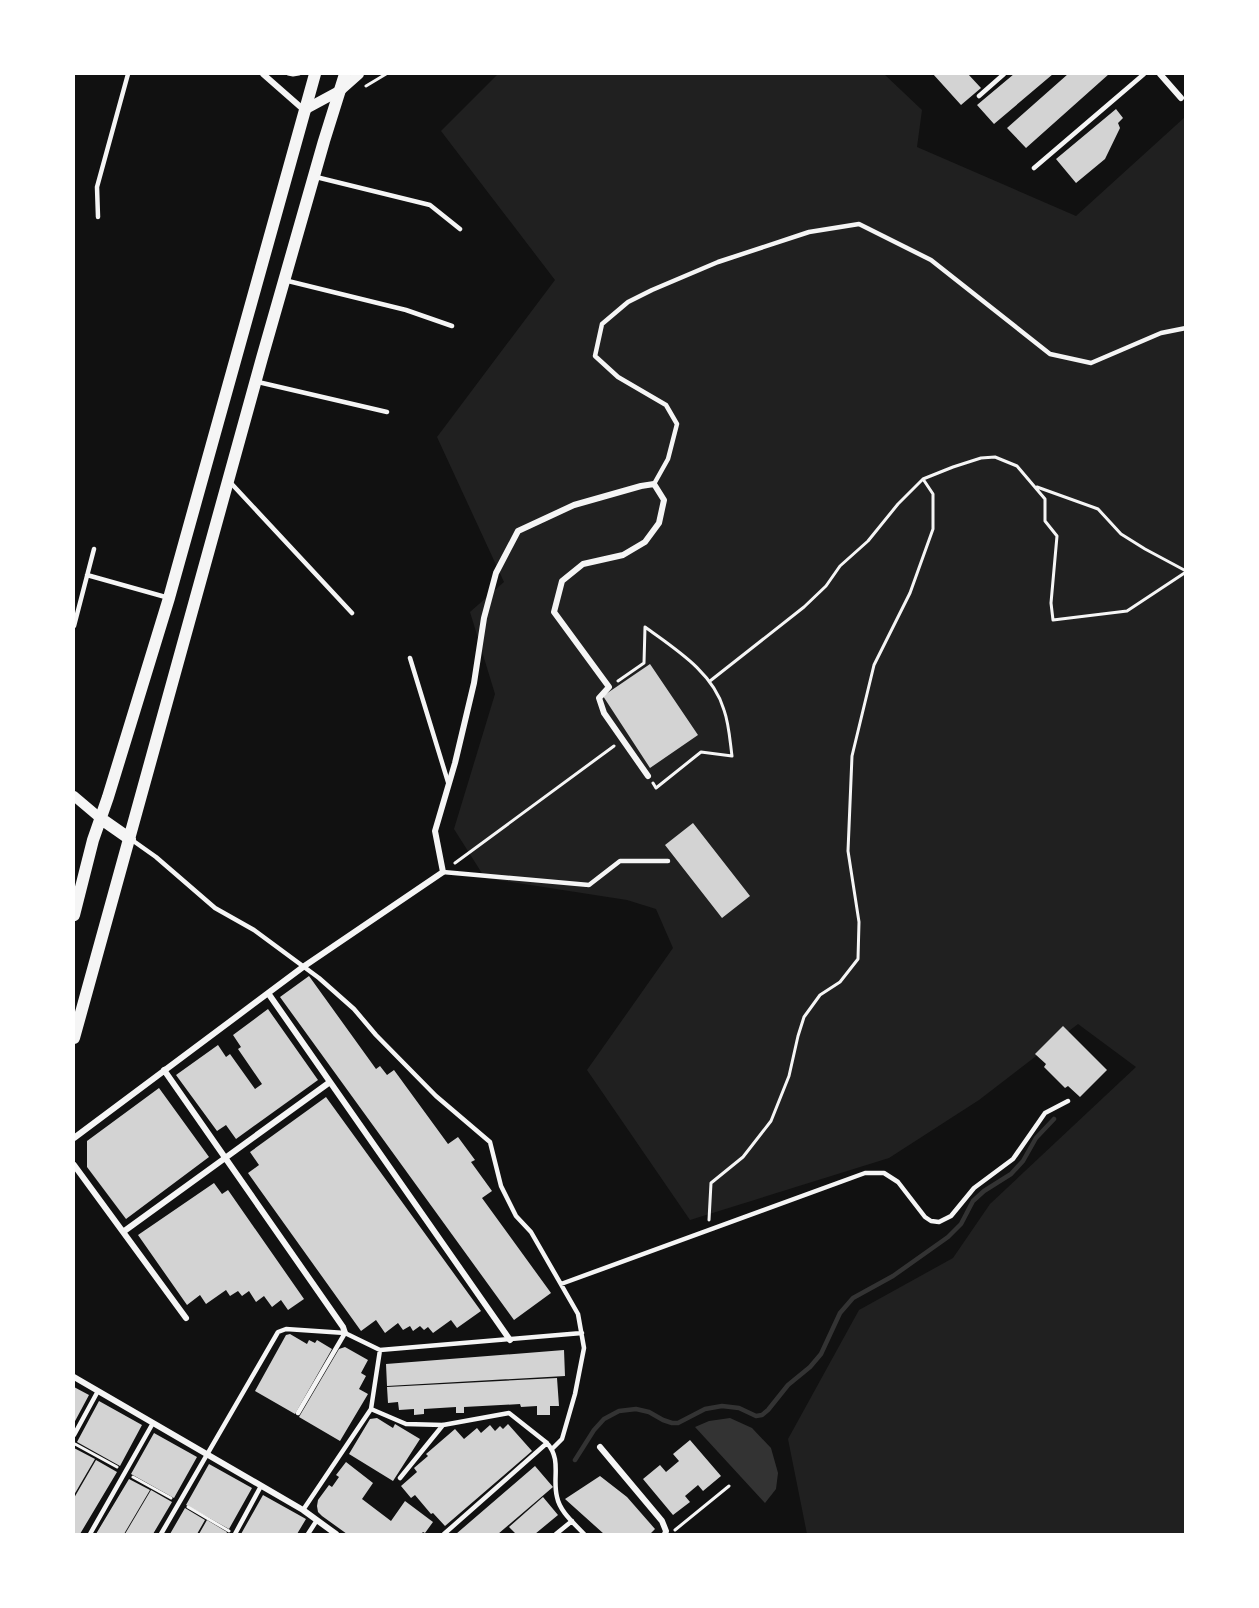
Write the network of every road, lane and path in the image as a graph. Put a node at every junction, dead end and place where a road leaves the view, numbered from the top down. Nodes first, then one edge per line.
1 (128, 74) edge
2 (263, 74) edge
3 (288, 74) edge
4 (298, 74) edge
5 (315, 74) edge
6 (345, 74) edge
7 (359, 74) edge
8 (386, 74) edge
9 (1004, 74) edge
10 (1144, 74) edge
11 (1160, 74) edge
12 (367, 86) dead end
13 (340, 90) junction
14 (979, 96) dead end
15 (1181, 98) dead end
16 (304, 110) junction
17 (1034, 168) dead end
18 (314, 177) junction
19 (98, 217) dead end
20 (460, 229) dead end
21 (284, 280) junction
22 (452, 326) dead end
23 (1185, 328) edge
24 (256, 381) junction
25 (387, 412) dead end
26 (922, 480) junction
27 (228, 481) junction
28 (654, 484) junction
29 (1035, 487) junction
30 (94, 549) dead end
31 (1185, 572) edge
32 (87, 575) junction
33 (168, 598) junction
34 (352, 613) dead end
35 (74, 626) edge
36 (410, 658) dead end
37 (710, 681) junction
38 (609, 687) junction
39 (623, 740) junction
40 (648, 776) joint
41 (449, 784) junction
42 (74, 796) edge
43 (100, 818) junction
44 (130, 839) junction
45 (668, 861) dead end
46 (443, 872) junction
47 (74, 915) edge
48 (303, 967) junction
49 (268, 993) junction
50 (74, 1038) edge
51 (164, 1070) junction
52 (330, 1082) junction
53 (1068, 1101) dead end
54 (74, 1138) edge
55 (225, 1158) junction
56 (74, 1165) edge
57 (708, 1231) junction
58 (123, 1232) junction
59 (561, 1284) junction
60 (186, 1318) dead end
61 (345, 1333) junction
62 (582, 1333) junction
63 (510, 1340) junction
64 (380, 1350) junction
65 (74, 1377) edge
66 (98, 1391) junction
67 (371, 1409) junction
68 (298, 1413) dead end
69 (153, 1423) junction
70 (442, 1425) junction
71 (74, 1435) edge
72 (74, 1443) edge
73 (547, 1443) junction
74 (600, 1446) dead end
75 (552, 1449) junction
76 (206, 1454) junction
77 (125, 1472) junction
78 (399, 1478) dead end
79 (261, 1486) junction
80 (729, 1486) dead end
81 (179, 1503) junction
82 (303, 1510) junction
83 (317, 1520) junction
84 (572, 1521) junction
85 (90, 1534) edge
86 (161, 1534) edge
87 (235, 1534) edge
88 (308, 1534) edge
89 (336, 1534) edge
90 (444, 1534) edge
91 (556, 1534) edge
92 (584, 1534) edge
93 (667, 1534) edge

1 - 19 lane
2 - 16 street
3 - 4 path
5 - 16 main road
6 - 13 main road
7 - 13 street
8 - 12 path
9 - 14 lane
10 - 17 lane
11 - 15 street
13 - 16 street
13 - 18 main road
16 - 33 main road
18 - 20 lane
18 - 21 main road
21 - 22 lane
21 - 24 main road
23 - 28 lane
24 - 25 lane
24 - 27 main road
26 - 29 path
26 - 37 path
26 - 57 path
27 - 34 lane
27 - 44 main road
28 - 38 street
28 - 41 street
29 - 31 path
29 - 31 path
30 - 32 lane
32 - 33 lane
32 - 35 lane
33 - 43 main road
36 - 41 lane
37 - 38 path
37 - 40 path
38 - 39 street
39 - 40 street
39 - 46 path
41 - 46 street
42 - 43 street
43 - 44 main road
43 - 47 main road
44 - 48 lane
44 - 50 main road
45 - 46 lane
46 - 48 street
48 - 49 street
48 - 59 lane
49 - 51 street
49 - 52 street
51 - 54 street
51 - 55 street
52 - 55 street
52 - 63 street
53 - 57 lane
55 - 58 street
55 - 61 street
56 - 58 street
57 - 59 lane
58 - 60 street
59 - 62 lane
61 - 64 lane
61 - 68 lane
61 - 76 lane
62 - 63 lane
62 - 75 lane
63 - 64 lane
64 - 67 lane
65 - 66 street
66 - 69 street
66 - 71 lane
67 - 70 lane
67 - 82 lane
69 - 76 street
69 - 77 lane
70 - 73 lane
70 - 78 lane
72 - 77 path
73 - 75 lane
73 - 90 lane
74 - 93 street
75 - 84 lane
76 - 79 street
76 - 81 lane
77 - 81 path
77 - 85 lane
79 - 82 street
79 - 87 lane
80 - 93 path
81 - 86 lane
81 - 87 path
82 - 83 street
83 - 88 lane
83 - 89 street
84 - 91 lane
84 - 92 lane

